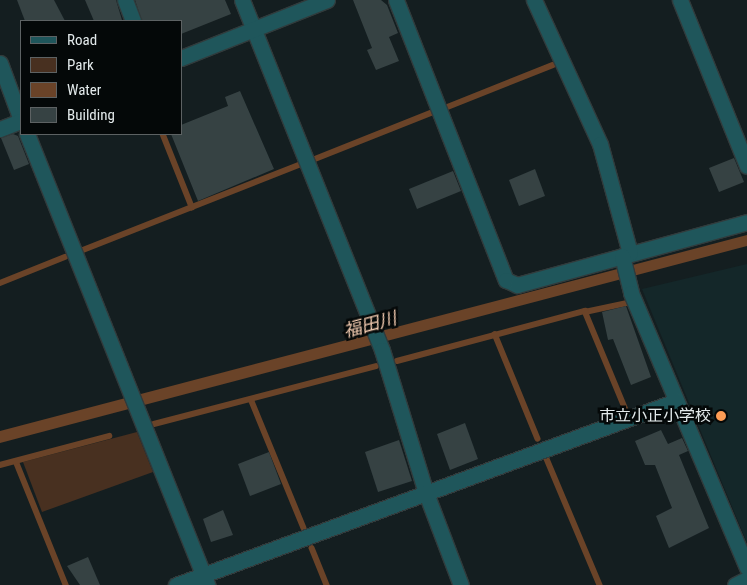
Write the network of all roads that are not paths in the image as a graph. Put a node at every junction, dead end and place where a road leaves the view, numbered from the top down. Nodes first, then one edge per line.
1 (124, 0) edge
2 (242, 0) edge
3 (327, 0) edge
4 (396, 0) edge
5 (534, 0) edge
6 (680, 0) edge
7 (132, 20) edge
8 (254, 29) junction
9 (182, 58) edge
10 (0, 63) edge
11 (20, 117) edge
12 (20, 120) edge
13 (0, 129) edge
14 (27, 135) edge
15 (747, 166) edge
16 (747, 222) edge
17 (625, 256) junction
18 (676, 401) junction
19 (426, 493) junction
20 (747, 568) edge
21 (747, 579) edge
22 (205, 580) edge
23 (176, 585) edge
24 (462, 585) edge
25 (735, 585) edge

1 - 7 street
2 - 8 street
3 - 8 street
4 - 17 street
5 - 17 street
6 - 15 street
8 - 9 street
8 - 19 street
10 - 11 street
12 - 13 street
14 - 22 street
16 - 17 street
17 - 18 street
18 - 19 street
18 - 20 street
19 - 22 street
19 - 24 street
21 - 25 street
22 - 23 street

